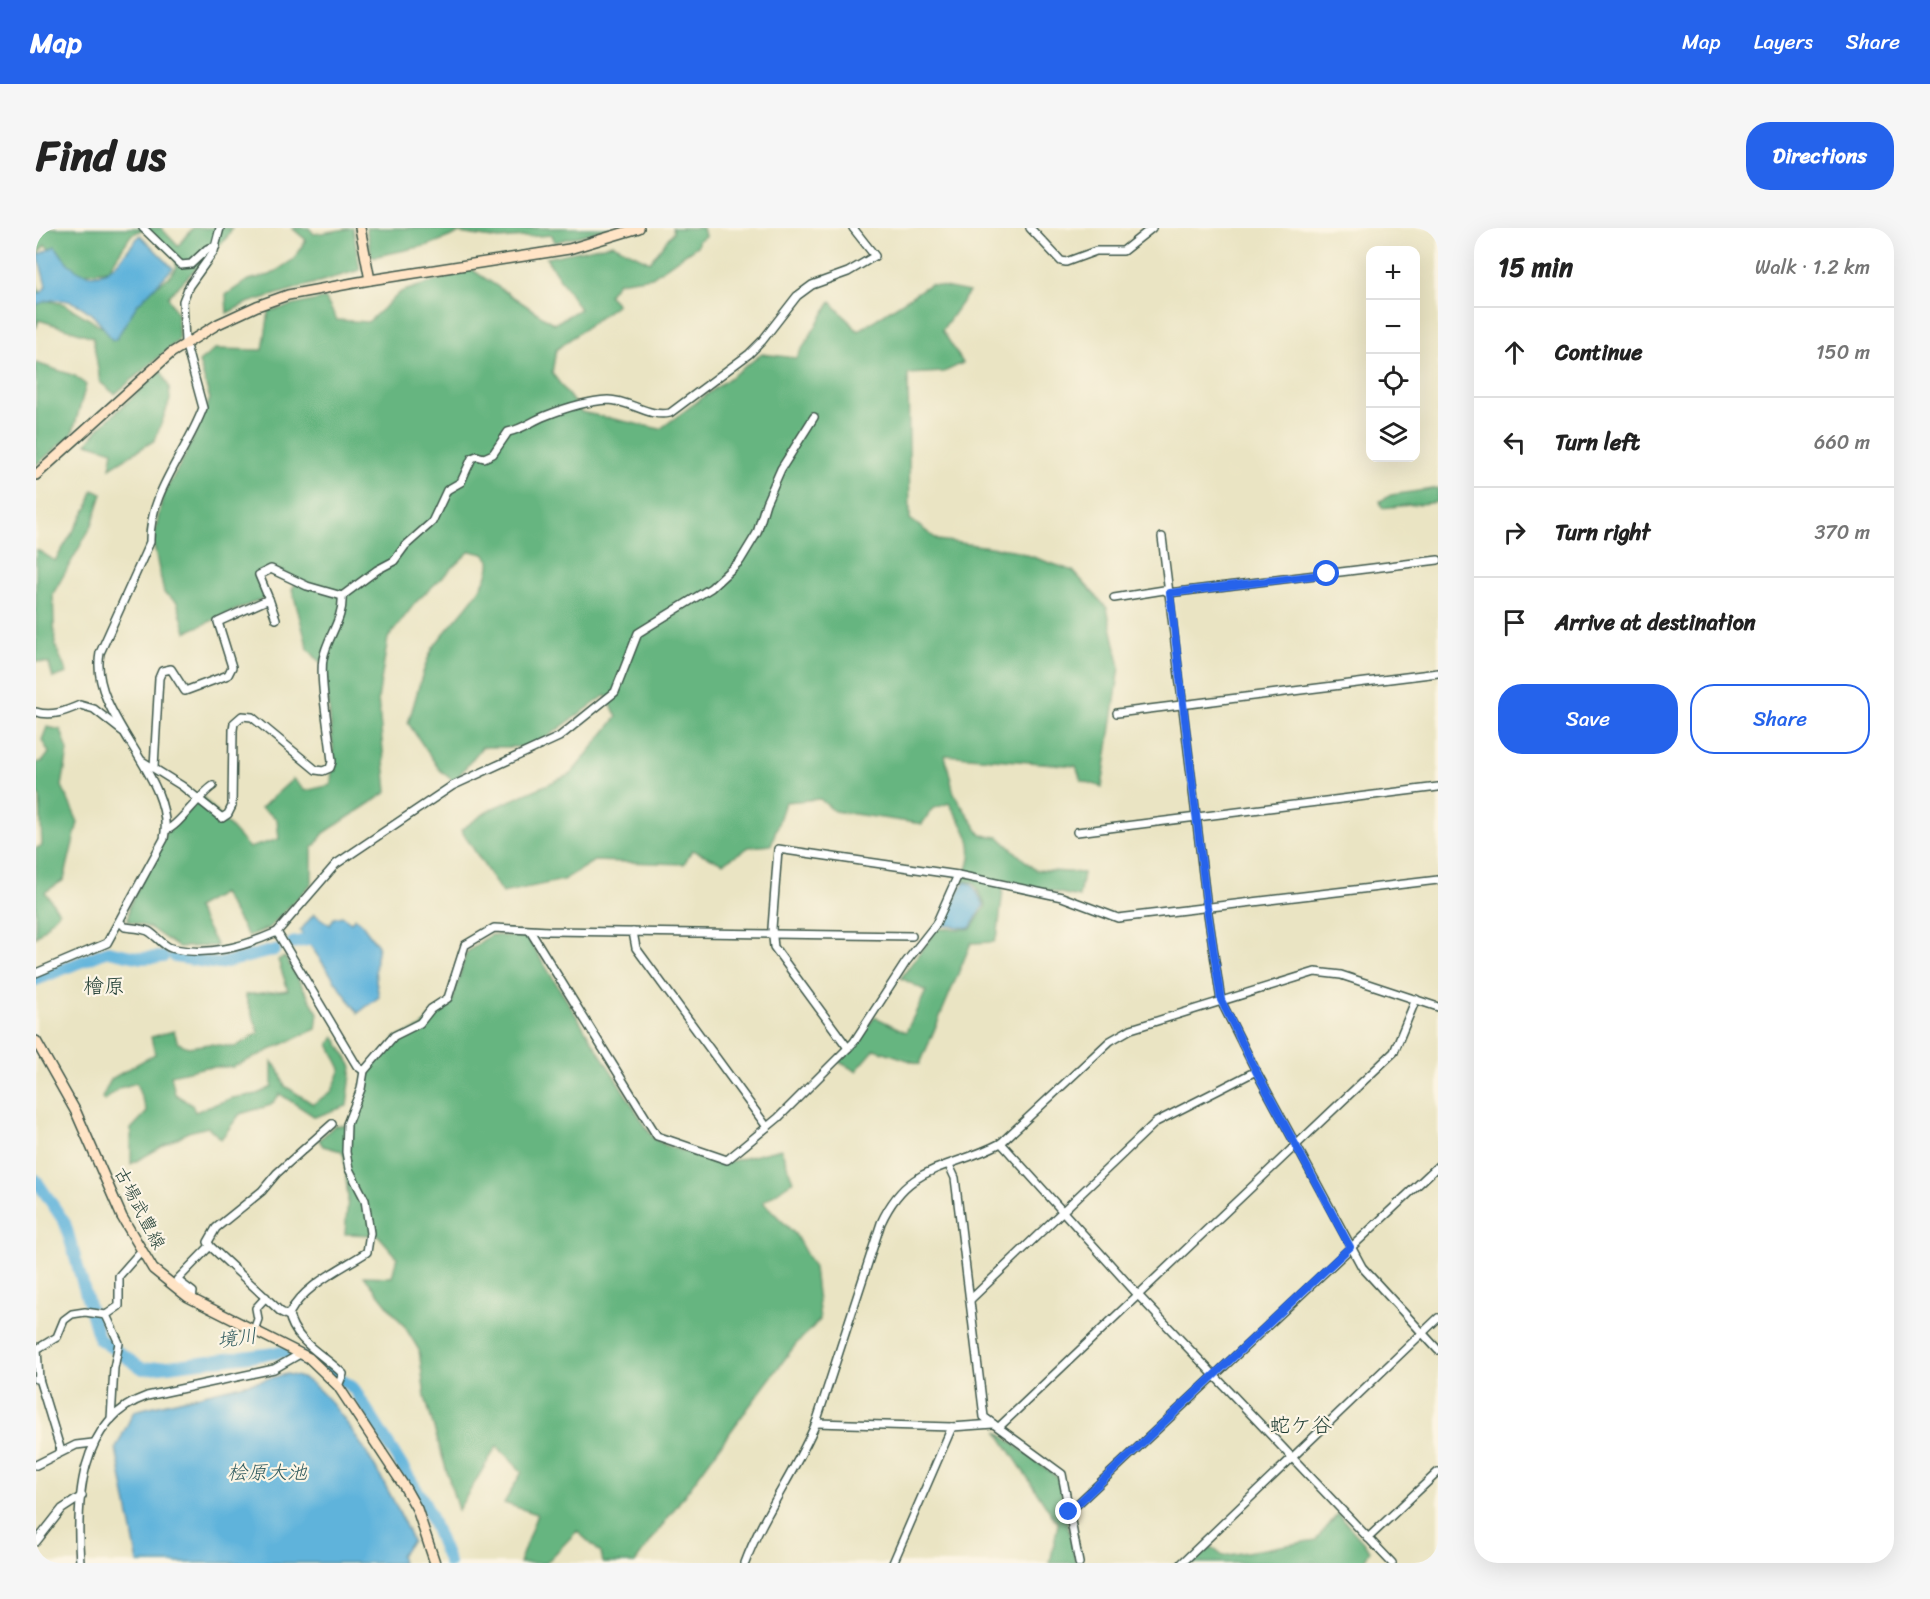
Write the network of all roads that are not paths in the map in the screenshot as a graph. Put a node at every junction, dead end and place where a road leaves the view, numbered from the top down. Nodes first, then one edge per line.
1 (144, 228) edge
2 (220, 228) edge
3 (360, 228) edge
4 (639, 228) edge
5 (853, 228) edge
6 (1030, 228) edge
7 (1152, 228) edge
8 (216, 246) junction
9 (370, 280) junction
10 (185, 342) junction
11 (814, 417) dead end
12 (36, 475) edge
13 (1162, 537) dead end
14 (1438, 560) edge
15 (1170, 593) junction
16 (342, 596) junction
17 (1114, 598) dead end
18 (269, 599) junction
19 (276, 619) dead end
20 (1438, 673) edge
21 (1183, 706) junction
22 (36, 712) edge
23 (1117, 713) dead end
24 (124, 733) junction
25 (142, 761) junction
26 (155, 769) junction
27 (213, 786) dead end
28 (153, 787) junction
29 (1438, 787) edge
30 (197, 798) junction
31 (1196, 817) junction
32 (166, 830) junction
33 (1077, 832) dead end
34 (958, 875) junction
35 (1438, 880) edge
36 (1207, 907) junction
37 (120, 922) junction
38 (530, 931) junction
39 (277, 932) junction
40 (633, 932) junction
41 (773, 934) junction
42 (912, 936) dead end
43 (36, 973) edge
44 (1416, 999) junction
45 (1221, 1000) junction
46 (1438, 1007) edge
47 (36, 1041) edge
48 (848, 1048) junction
49 (363, 1071) junction
50 (1256, 1071) junction
51 (332, 1124) dead end
52 (767, 1127) junction
53 (1000, 1143) junction
54 (1296, 1145) junction
55 (949, 1165) junction
56 (1438, 1166) edge
57 (1062, 1212) junction
58 (210, 1246) junction
59 (1350, 1247) junction
60 (141, 1251) junction
61 (1138, 1295) junction
62 (266, 1298) junction
63 (192, 1299) junction
64 (970, 1300) junction
65 (106, 1315) junction
66 (290, 1316) junction
67 (1438, 1318) edge
68 (254, 1330) junction
69 (1422, 1333) junction
70 (1438, 1350) edge
71 (300, 1354) junction
72 (1215, 1375) junction
73 (38, 1379) edge
74 (338, 1386) junction
75 (111, 1419) junction
76 (816, 1423) junction
77 (996, 1426) junction
78 (952, 1427) junction
79 (93, 1443) junction
80 (61, 1451) junction
81 (1292, 1458) junction
82 (36, 1465) edge
83 (1438, 1473) edge
84 (82, 1496) junction
85 (1069, 1512) junction
86 (1368, 1538) junction
87 (36, 1542) edge
88 (80, 1563) edge
89 (435, 1563) edge
90 (745, 1563) edge
91 (893, 1563) edge
92 (1079, 1563) edge
93 (1182, 1563) edge
94 (1392, 1563) edge

1 - 8 street
2 - 8 street
3 - 9 street
4 - 9 street
5 - 16 street
6 - 7 street
8 - 10 street
9 - 10 street
10 - 12 street
10 - 24 street
11 - 39 street
13 - 15 street
14 - 15 street
15 - 17 street
15 - 21 street
16 - 18 street
16 - 30 street
18 - 19 street
18 - 26 street
20 - 21 street
21 - 23 street
21 - 31 street
22 - 24 street
24 - 25 street
25 - 26 street
25 - 28 street
26 - 28 street
26 - 30 street
27 - 30 street
28 - 32 street
29 - 31 street
30 - 32 street
31 - 33 street
31 - 36 street
32 - 37 street
34 - 36 street
34 - 41 street
34 - 48 street
35 - 36 street
36 - 45 street
37 - 39 street
37 - 43 street
38 - 40 street
38 - 49 street
38 - 52 street
39 - 49 street
40 - 41 street
40 - 52 street
41 - 42 street
41 - 48 street
44 - 45 street
44 - 46 street
44 - 54 street
45 - 50 street
45 - 53 street
47 - 60 street, 古場武豊線
48 - 52 street
49 - 66 street
50 - 54 street
50 - 57 street
51 - 58 street
53 - 55 street
53 - 57 street
54 - 59 street
54 - 61 street
55 - 64 street
55 - 76 street
56 - 59 street
57 - 61 street
57 - 64 street
58 - 62 street
58 - 63 street
59 - 69 street
59 - 72 street
60 - 63 street, 古場武豊線
60 - 65 street
61 - 72 street
61 - 77 street
62 - 66 street
62 - 68 street
63 - 68 street, 古場武豊線
64 - 77 street
65 - 73 street
65 - 75 street
66 - 74 street
67 - 69 street
68 - 71 street, 古場武豊線
69 - 70 street
69 - 81 street
71 - 74 street, 古場武豊線
71 - 75 street
72 - 81 street
72 - 85 street
73 - 80 street
74 - 89 street, 古場武豊線
75 - 79 street
76 - 78 street
76 - 90 street
77 - 78 street
77 - 85 street
78 - 91 street
79 - 80 street
79 - 84 street
80 - 82 street
81 - 86 street
81 - 93 street
83 - 86 street
84 - 87 street
84 - 88 street
85 - 92 street
86 - 94 street

